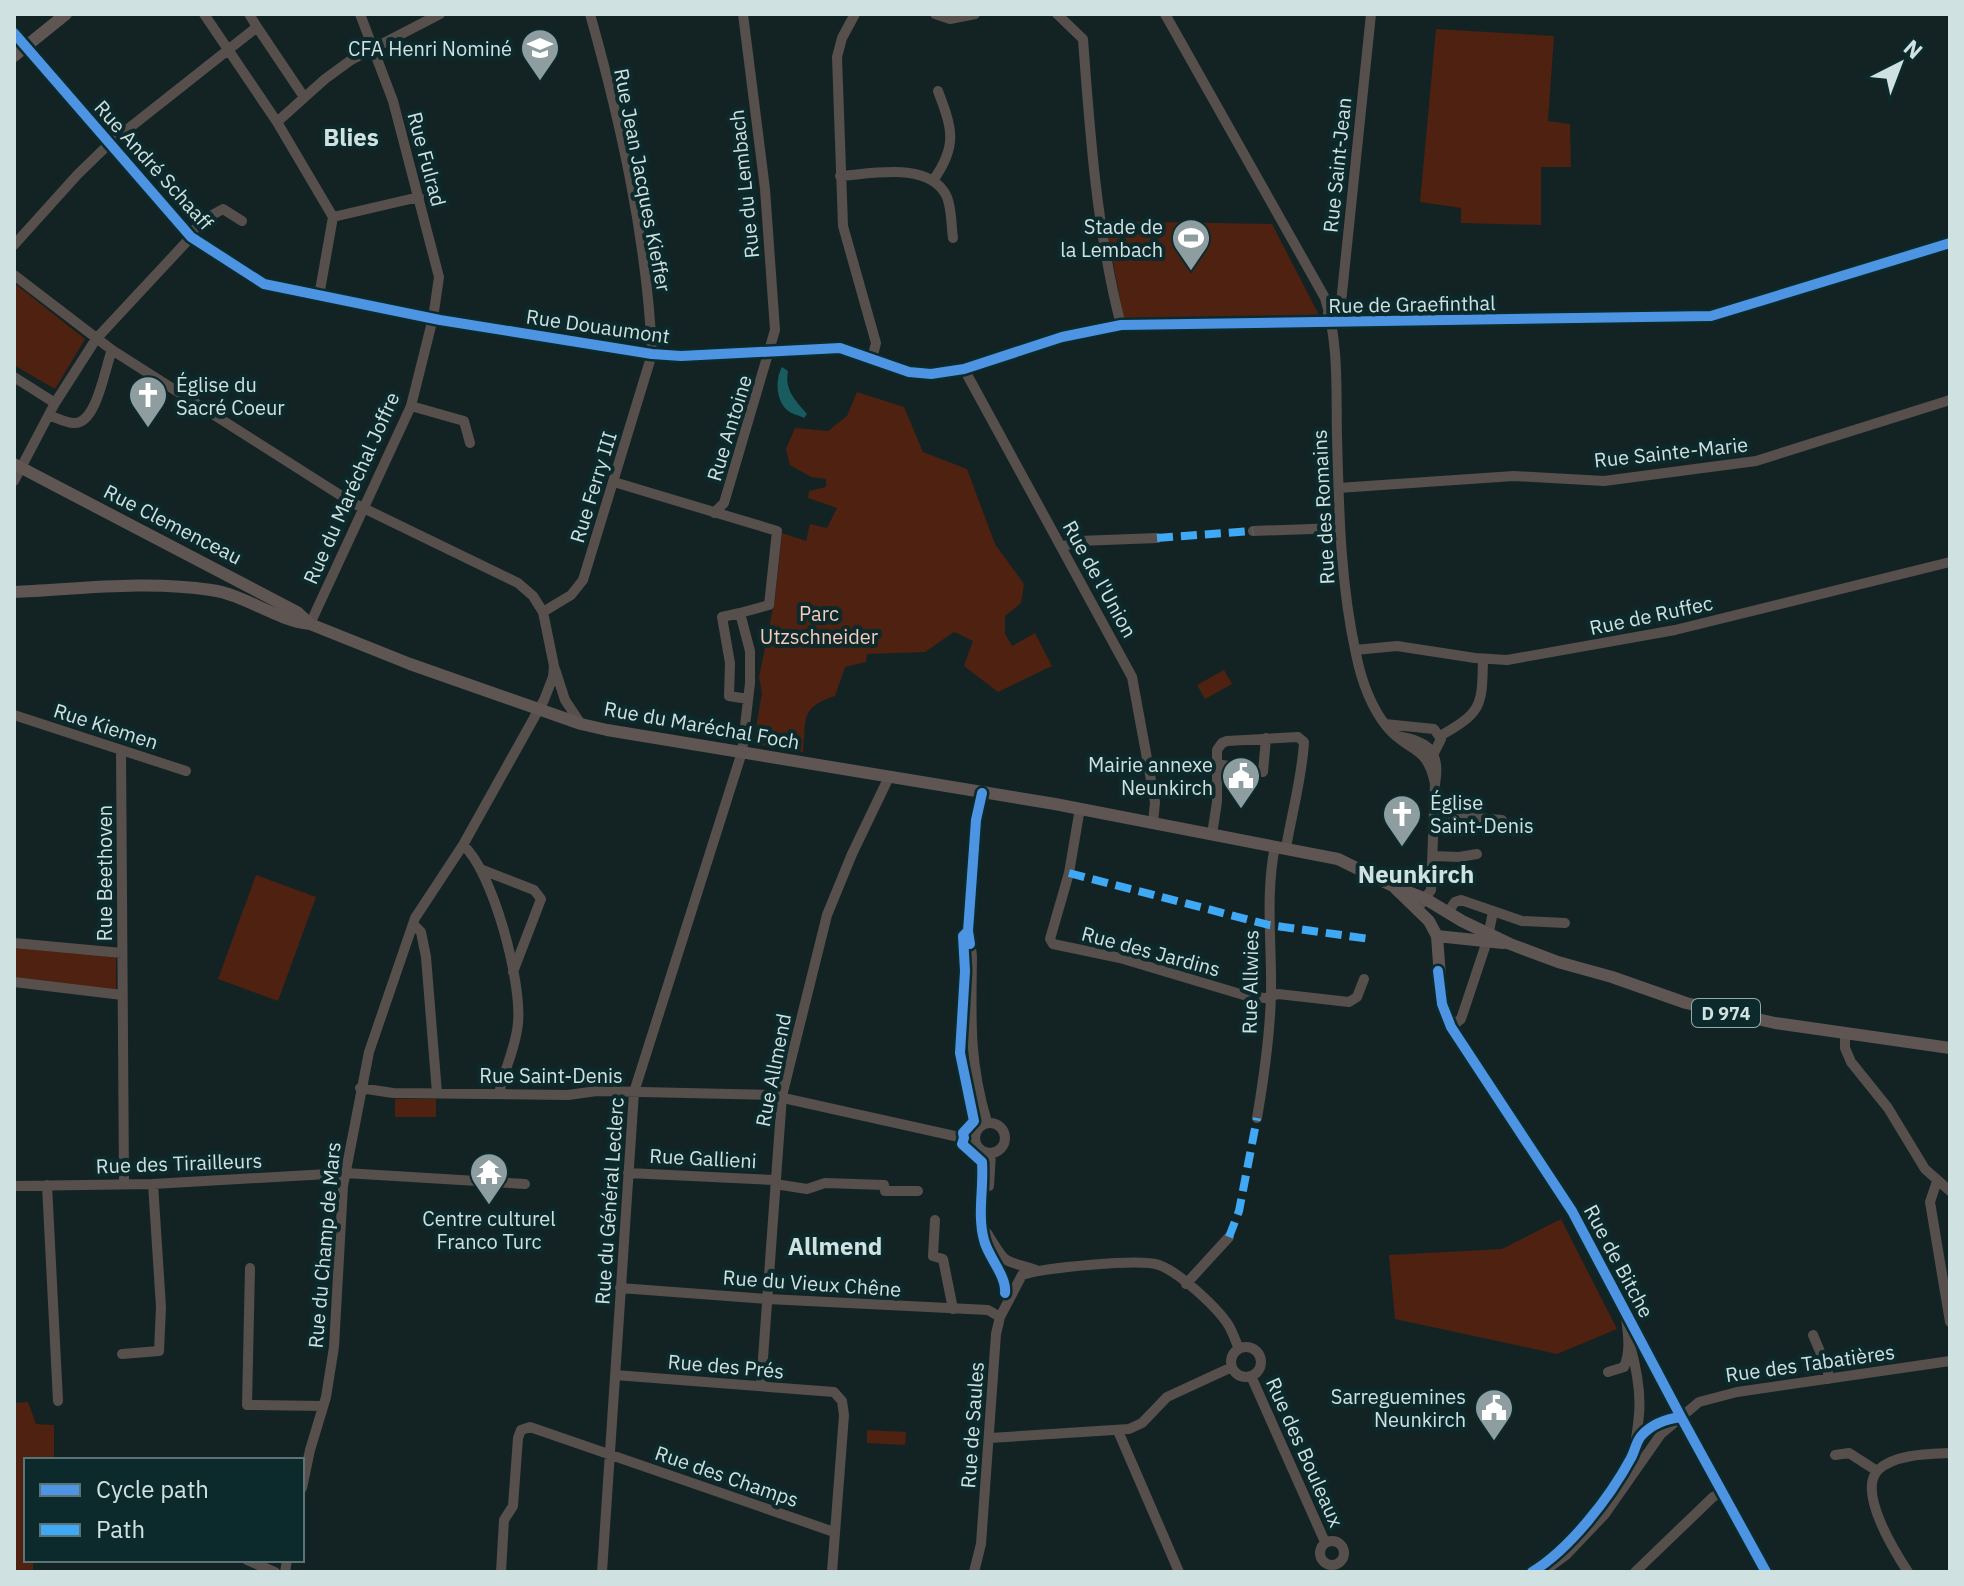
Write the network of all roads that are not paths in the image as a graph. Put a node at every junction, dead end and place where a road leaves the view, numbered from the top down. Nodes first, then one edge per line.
1 (66, 14) edge
2 (204, 14) edge
3 (249, 14) edge
4 (360, 14) edge
5 (440, 14) edge
6 (590, 14) edge
7 (743, 14) edge
8 (855, 14) edge
9 (935, 14) edge
10 (975, 14) edge
11 (1057, 14) edge
12 (1165, 14) edge
13 (1371, 14) edge
14 (257, 27) junction
15 (14, 33) edge
16 (26, 47) junction
17 (373, 47) junction
18 (228, 50) junction
19 (14, 56) edge
20 (938, 91) dead end
21 (304, 97) junction
22 (277, 122) junction
23 (109, 144) junction
24 (840, 176) junction
25 (934, 179) junction
26 (419, 197) junction
27 (333, 217) junction
28 (242, 221) dead end
29 (190, 236) junction
30 (953, 238) dead end
31 (1950, 243) edge
32 (14, 245) edge
33 (14, 275) edge
34 (319, 296) junction
35 (433, 318) junction
36 (1330, 318) junction
37 (1121, 325) junction
38 (96, 339) junction
39 (112, 350) junction
40 (771, 350) junction
41 (652, 354) junction
42 (872, 359) junction
43 (964, 369) junction
44 (14, 377) edge
45 (1950, 400) edge
46 (55, 403) junction
47 (411, 406) junction
48 (49, 415) junction
49 (470, 443) dead end
50 (18, 466) edge
51 (14, 481) edge
52 (614, 482) junction
53 (1338, 488) junction
54 (363, 509) junction
55 (714, 513) junction
56 (1339, 528) junction
57 (1253, 531) dead end
58 (1157, 538) dead end
59 (1062, 547) junction
60 (1950, 562) edge
61 (239, 580) junction
62 (14, 592) edge
63 (235, 596) junction
64 (256, 597) junction
65 (543, 612) junction
66 (740, 613) junction
67 (310, 624) junction
68 (1355, 650) junction
69 (1483, 659) junction
70 (554, 666) junction
71 (748, 699) junction
72 (539, 709) junction
73 (14, 715) edge
74 (581, 724) junction
75 (1385, 724) junction
76 (1397, 736) junction
77 (1440, 736) junction
78 (1266, 738) junction
79 (121, 750) junction
80 (742, 752) junction
81 (1434, 753) junction
82 (1217, 764) junction
83 (186, 771) dead end
84 (889, 777) junction
85 (1435, 784) junction
86 (982, 793) junction
87 (1080, 808) junction
88 (1435, 815) junction
89 (1502, 820) dead end
90 (1153, 823) junction
91 (1212, 834) junction
92 (463, 845) junction
93 (1280, 847) junction
94 (1477, 854) dead end
95 (1433, 856) junction
96 (480, 869) junction
97 (1421, 904) junction
98 (1493, 912) junction
99 (1451, 921) junction
100 (1565, 923) dead end
101 (413, 924) junction
102 (968, 931) junction
103 (1437, 936) junction
104 (1487, 936) junction
105 (14, 943) edge
106 (122, 953) junction
107 (1438, 971) junction
108 (513, 972) junction
109 (1364, 979) dead end
110 (14, 982) edge
111 (122, 995) junction
112 (1271, 996) junction
113 (1451, 1027) junction
114 (1845, 1034) junction
115 (1950, 1048) edge
116 (360, 1088) junction
117 (634, 1092) junction
118 (437, 1093) junction
119 (499, 1094) junction
120 (782, 1096) junction
121 (1257, 1118) dead end
122 (987, 1122) junction
123 (964, 1138) junction
124 (976, 1143) junction
125 (991, 1153) junction
126 (345, 1173) junction
127 (628, 1173) junction
128 (1937, 1181) junction
129 (775, 1182) junction
130 (124, 1183) junction
131 (153, 1184) junction
132 (525, 1184) dead end
133 (47, 1185) junction
134 (14, 1186) edge
135 (918, 1191) dead end
136 (1950, 1191) edge
137 (935, 1220) dead end
138 (987, 1233) junction
139 (1229, 1237) dead end
140 (1014, 1265) junction
141 (250, 1268) dead end
142 (1036, 1270) junction
143 (1016, 1282) junction
144 (1186, 1284) junction
145 (620, 1288) junction
146 (1005, 1293) dead end
147 (768, 1299) junction
148 (953, 1309) junction
149 (1625, 1311) junction
150 (1000, 1317) junction
151 (1950, 1322) edge
152 (1813, 1335) dead end
153 (1630, 1345) junction
154 (1239, 1349) junction
155 (122, 1354) dead end
156 (1950, 1361) edge
157 (1232, 1367) junction
158 (1608, 1372) dead end
159 (615, 1375) junction
160 (1251, 1376) junction
161 (1829, 1379) junction
162 (761, 1386) junction
163 (58, 1401) dead end
164 (323, 1406) junction
165 (1681, 1417) junction
166 (1118, 1431) junction
167 (990, 1438) junction
168 (1950, 1453) edge
169 (609, 1454) junction
170 (1835, 1455) dead end
171 (1877, 1471) junction
172 (1629, 1479) junction
173 (304, 1480) edge
174 (1722, 1492) junction
175 (834, 1532) junction
176 (1325, 1542) junction
177 (252, 1562) edge
178 (1339, 1568) edge
179 (275, 1572) edge
180 (501, 1572) edge
181 (602, 1572) edge
182 (832, 1572) edge
183 (974, 1572) edge
184 (1179, 1572) edge
185 (1543, 1572) edge
186 (1635, 1572) edge
187 (1766, 1572) edge
188 (1908, 1572) edge

1 - 16 main road
2 - 18 street
3 - 14 street
4 - 17 street, Rue Fulrad
5 - 17 street
6 - 41 street, Rue Jean Jacques Kieffer
7 - 40 street, Rue du Lembach
8 - 24 street
9 - 10 street
11 - 37 street
12 - 36 street, Rue des Romains
13 - 36 street, Rue Saint-Jean
14 - 18 street
14 - 21 street
15 - 16 street, Rue André Schaaff
16 - 19 main road
16 - 23 street, Rue André Schaaff
17 - 21 street
17 - 26 street, Rue Fulrad
18 - 22 street
18 - 23 street
20 - 25 street
21 - 22 street
22 - 27 street
23 - 29 street, Rue André Schaaff
23 - 32 street
24 - 25 street
24 - 42 street
25 - 30 street
26 - 27 street
26 - 35 street, Rue Fulrad
27 - 34 street
28 - 29 street, Rue André Schaaff
29 - 34 street, Rue André Schaaff
29 - 38 street
31 - 36 street, Rue de Graefinthal
33 - 38 street
34 - 35 street, Rue Douaumont
35 - 41 street, Rue Douaumont
35 - 47 street, Rue du Maréchal Joffre
36 - 37 street, Rue de Graefinthal
36 - 53 street, Rue des Romains
37 - 43 street, Rue de Graefinthal
38 - 39 street
38 - 46 street
39 - 48 street
39 - 54 street
40 - 41 street, Rue Douaumont
40 - 42 street, Rue Douaumont
40 - 55 street, Rue Antoine
41 - 52 street, Rue Ferry III
42 - 43 street, Rue de Graefinthal
43 - 59 street, Rue de l'Union
44 - 46 street
45 - 53 street, Rue Sainte-Marie
46 - 48 street
47 - 49 street
47 - 54 street, Rue du Maréchal Joffre
48 - 50 street
50 - 51 street
50 - 61 main road, Rue Clemenceau
52 - 55 street
52 - 65 street, Rue Ferry III
53 - 56 street, Rue des Romains
54 - 65 street
54 - 67 street, Rue du Maréchal Joffre
55 - 66 street
56 - 57 street
56 - 68 street, Rue des Romains
58 - 59 street
59 - 90 street, Rue de l'Union
60 - 69 street, Rue de Ruffec
61 - 63 main road
61 - 64 main road, Rue Clemenceau
62 - 63 main road
63 - 64 main road
64 - 67 main road, Rue Clemenceau
65 - 70 street
66 - 71 street, Rue du Général Leclerc
66 - 71 street
67 - 72 main road, Rue du Maréchal Foch
68 - 69 street, Rue de Ruffec
68 - 75 street, Rue des Romains
69 - 77 street
70 - 72 street, Rue du Champ de Mars
70 - 74 street
71 - 80 street, Rue du Général Leclerc
72 - 74 main road, Rue du Maréchal Foch
72 - 92 street, Rue du Champ de Mars
73 - 79 street, Rue Kiemen
74 - 80 main road, Rue du Maréchal Foch
75 - 76 street, Rue des Romains
75 - 77 street
76 - 81 street, Rue des Romains
76 - 85 street, Rue des Romains
77 - 81 street
78 - 82 street
78 - 82 street
78 - 93 street, Rue Allwies
79 - 83 street, Rue Kiemen
79 - 106 street, Rue Beethoven
80 - 84 main road, Rue du Maréchal Foch
80 - 117 street, Rue du Général Leclerc
81 - 85 street, Rue des Romains
82 - 91 street
84 - 86 main road, Rue du Maréchal Foch
84 - 120 street, Rue Allmend
85 - 88 street, Rue des Romains
86 - 87 main road, Rue du Maréchal Foch
86 - 102 street
87 - 90 main road, Rue du Maréchal Foch
87 - 112 street, Rue des Jardins
88 - 89 street
88 - 95 street, Rue des Romains
90 - 91 main road, Rue du Maréchal Foch
91 - 93 main road, Rue du Maréchal Foch
92 - 96 street
92 - 101 street, Rue du Champ de Mars
93 - 97 main road, Rue du Maréchal Foch
93 - 112 street, Rue Allwies
94 - 95 street
95 - 97 street, Rue des Romains
96 - 108 street
96 - 108 street
97 - 99 main road, Rue du Maréchal Foch
97 - 103 main road, Rue du Maréchal Foch
98 - 99 street
98 - 100 street
98 - 104 street
99 - 103 main road
99 - 104 main road, D 974
99 - 104 main road, D 974
99 - 107 main road
101 - 116 street, Rue du Champ de Mars
101 - 118 street
102 - 122 street
102 - 123 street
103 - 107 main road, Rue de Bitche
104 - 113 street
104 - 114 main road, D 974
105 - 106 street
106 - 111 street, Rue Beethoven
107 - 113 main road, Rue de Bitche
108 - 119 street
109 - 112 street, Rue des Jardins
110 - 111 street
111 - 130 street, Rue Beethoven
112 - 121 street, Rue Allwies
113 - 149 main road, Rue de Bitche
114 - 115 main road, D 974
114 - 128 street
116 - 118 street, Rue Saint-Denis
116 - 126 street, Rue du Champ de Mars
117 - 119 street, Rue Saint-Denis
117 - 120 street, Rue Saint-Denis
117 - 127 street, Rue du Général Leclerc
118 - 119 street, Rue Saint-Denis
120 - 123 street, Rue Saint-Denis
120 - 129 street, Rue Allmend
122 - 124 street
122 - 125 street
123 - 124 street, Rue Saint-Denis
123 - 146 street
124 - 125 street
125 - 138 street
126 - 131 street, Rue des Tirailleurs
126 - 132 street, Rue des Tirailleurs
126 - 164 street, Rue du Champ de Mars
127 - 129 street, Rue Gallieni
127 - 145 street, Rue du Général Leclerc
128 - 136 street
128 - 151 street
129 - 135 street, Rue Gallieni
129 - 147 street, Rue Allmend
130 - 131 street, Rue des Tirailleurs
130 - 133 street, Rue des Tirailleurs
131 - 155 street
133 - 134 street, Rue des Tirailleurs
133 - 163 street
137 - 148 street
138 - 140 street
138 - 143 street
139 - 144 street
140 - 142 street
140 - 143 street
141 - 164 street
142 - 143 street
142 - 144 street
143 - 150 street, Rue de Saules
144 - 154 street
145 - 147 street, Rue du Vieux Chêne
145 - 159 street, Rue du Général Leclerc
147 - 148 street, Rue du Vieux Chêne
147 - 162 street, Rue Allmend
148 - 150 street, Rue du Vieux Chêne
149 - 153 street
149 - 165 main road, Rue de Bitche
150 - 167 street, Rue de Saules
152 - 161 street
153 - 158 street
153 - 172 street
154 - 157 street
154 - 160 street
156 - 161 street, Rue des Tabatières
157 - 160 street
157 - 166 street
159 - 162 street, Rue des Prés
159 - 169 street, Rue du Général Leclerc
160 - 176 street, Rue des Bouleaux
161 - 165 street, Rue des Tabatières
162 - 175 street, Rue des Prés
164 - 173 street, Rue du Champ de Mars
165 - 172 street, Rue des Tabatières
165 - 174 main road, Rue de Bitche
166 - 167 street
166 - 184 street
167 - 183 street, Rue de Saules
168 - 171 street
169 - 175 street, Rue des Champs
169 - 180 street, Rue des Champs
169 - 181 street, Rue du Général Leclerc
170 - 171 street
171 - 188 street
172 - 185 street, Rue des Tabatières
174 - 186 street
174 - 187 main road, Rue de Bitche
175 - 182 street
176 - 178 street, Rue des Bouleaux
176 - 178 street, Rue des Bouleaux
177 - 179 street

